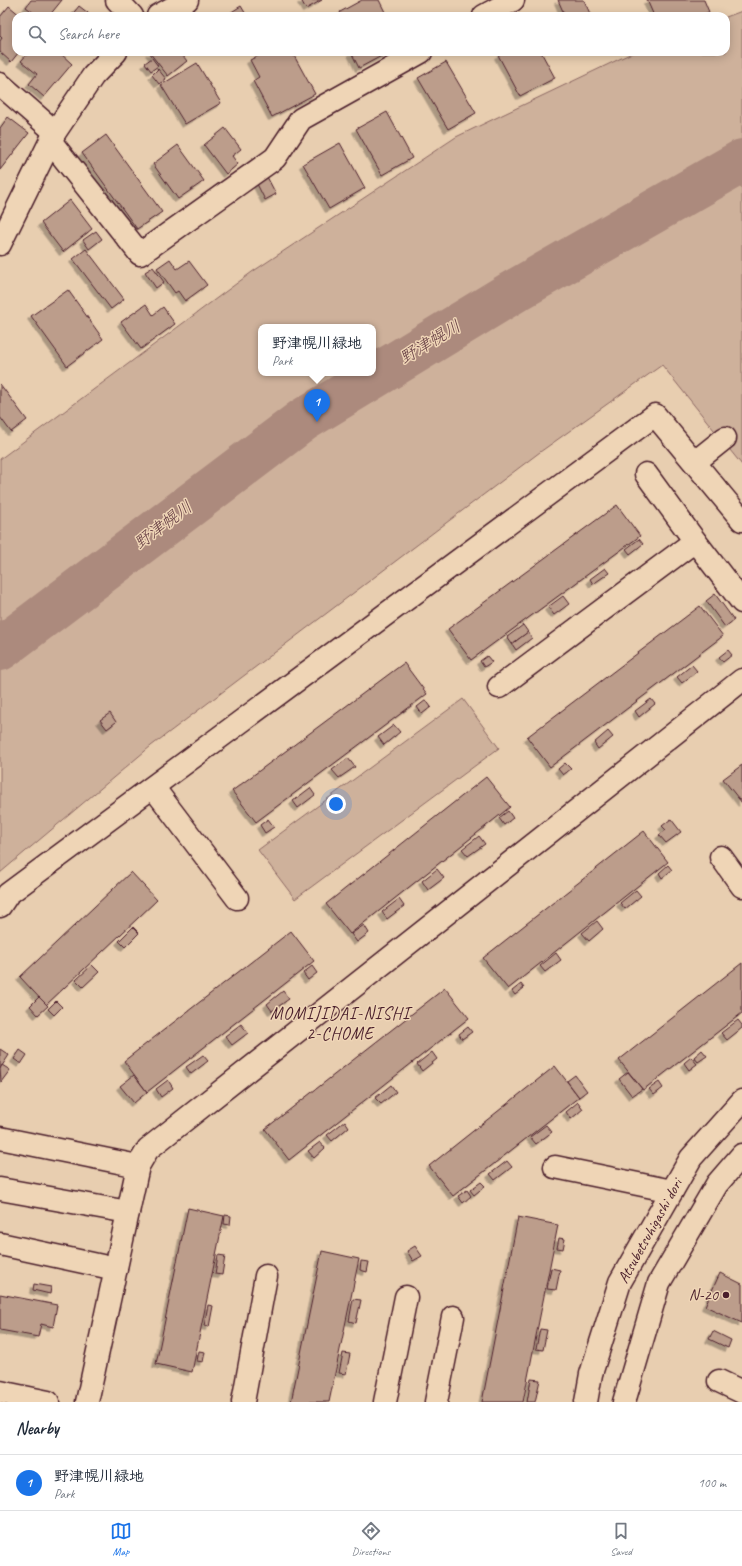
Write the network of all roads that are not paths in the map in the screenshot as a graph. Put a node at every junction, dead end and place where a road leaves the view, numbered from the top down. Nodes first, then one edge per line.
1 (117, 0) edge
2 (187, 0) edge
3 (513, 0) edge
4 (128, 12) edge
5 (165, 12) edge
6 (491, 12) edge
7 (112, 56) edge
8 (414, 56) edge
9 (0, 84) edge
10 (53, 137) junction
11 (0, 244) edge
12 (724, 438) dead end
13 (695, 462) junction
14 (646, 474) dead end
15 (742, 520) edge
16 (695, 541) junction
17 (742, 602) edge
18 (742, 680) edge
19 (500, 687) dead end
20 (153, 787) junction
21 (721, 857) dead end
22 (742, 886) edge
23 (237, 898) dead end
24 (0, 906) edge
25 (742, 1101) edge
26 (0, 1138) edge
27 (742, 1155) edge
28 (138, 1166) junction
29 (555, 1167) dead end
30 (0, 1190) edge
31 (672, 1192) junction
32 (128, 1212) junction
33 (0, 1244) edge
34 (116, 1269) junction
35 (266, 1276) dead end
36 (406, 1297) dead end
37 (453, 1317) dead end
38 (719, 1381) dead end
39 (0, 1392) edge
40 (742, 1392) edge
41 (48, 1402) edge
42 (87, 1402) edge
43 (243, 1402) edge
44 (385, 1402) edge
45 (436, 1402) edge
46 (586, 1402) edge
47 (624, 1402) edge

1 - 4 street
2 - 5 street
3 - 6 street
7 - 10 street
8 - 10 street
9 - 10 street
10 - 11 street
12 - 13 street
13 - 15 street
13 - 20 street
14 - 16 street
16 - 17 street
16 - 19 street
18 - 28 street
20 - 23 street
20 - 24 street
21 - 22 street
25 - 31 street, Atsubetsuhigashi dori
26 - 28 street
27 - 47 street, Atsubetsuhigashi dori
28 - 32 street
29 - 31 street
30 - 32 street
31 - 46 street, Atsubetsuhigashi dori
32 - 34 street
33 - 34 street
34 - 42 street
35 - 43 street
36 - 44 street
37 - 45 street
38 - 40 street
39 - 41 street

